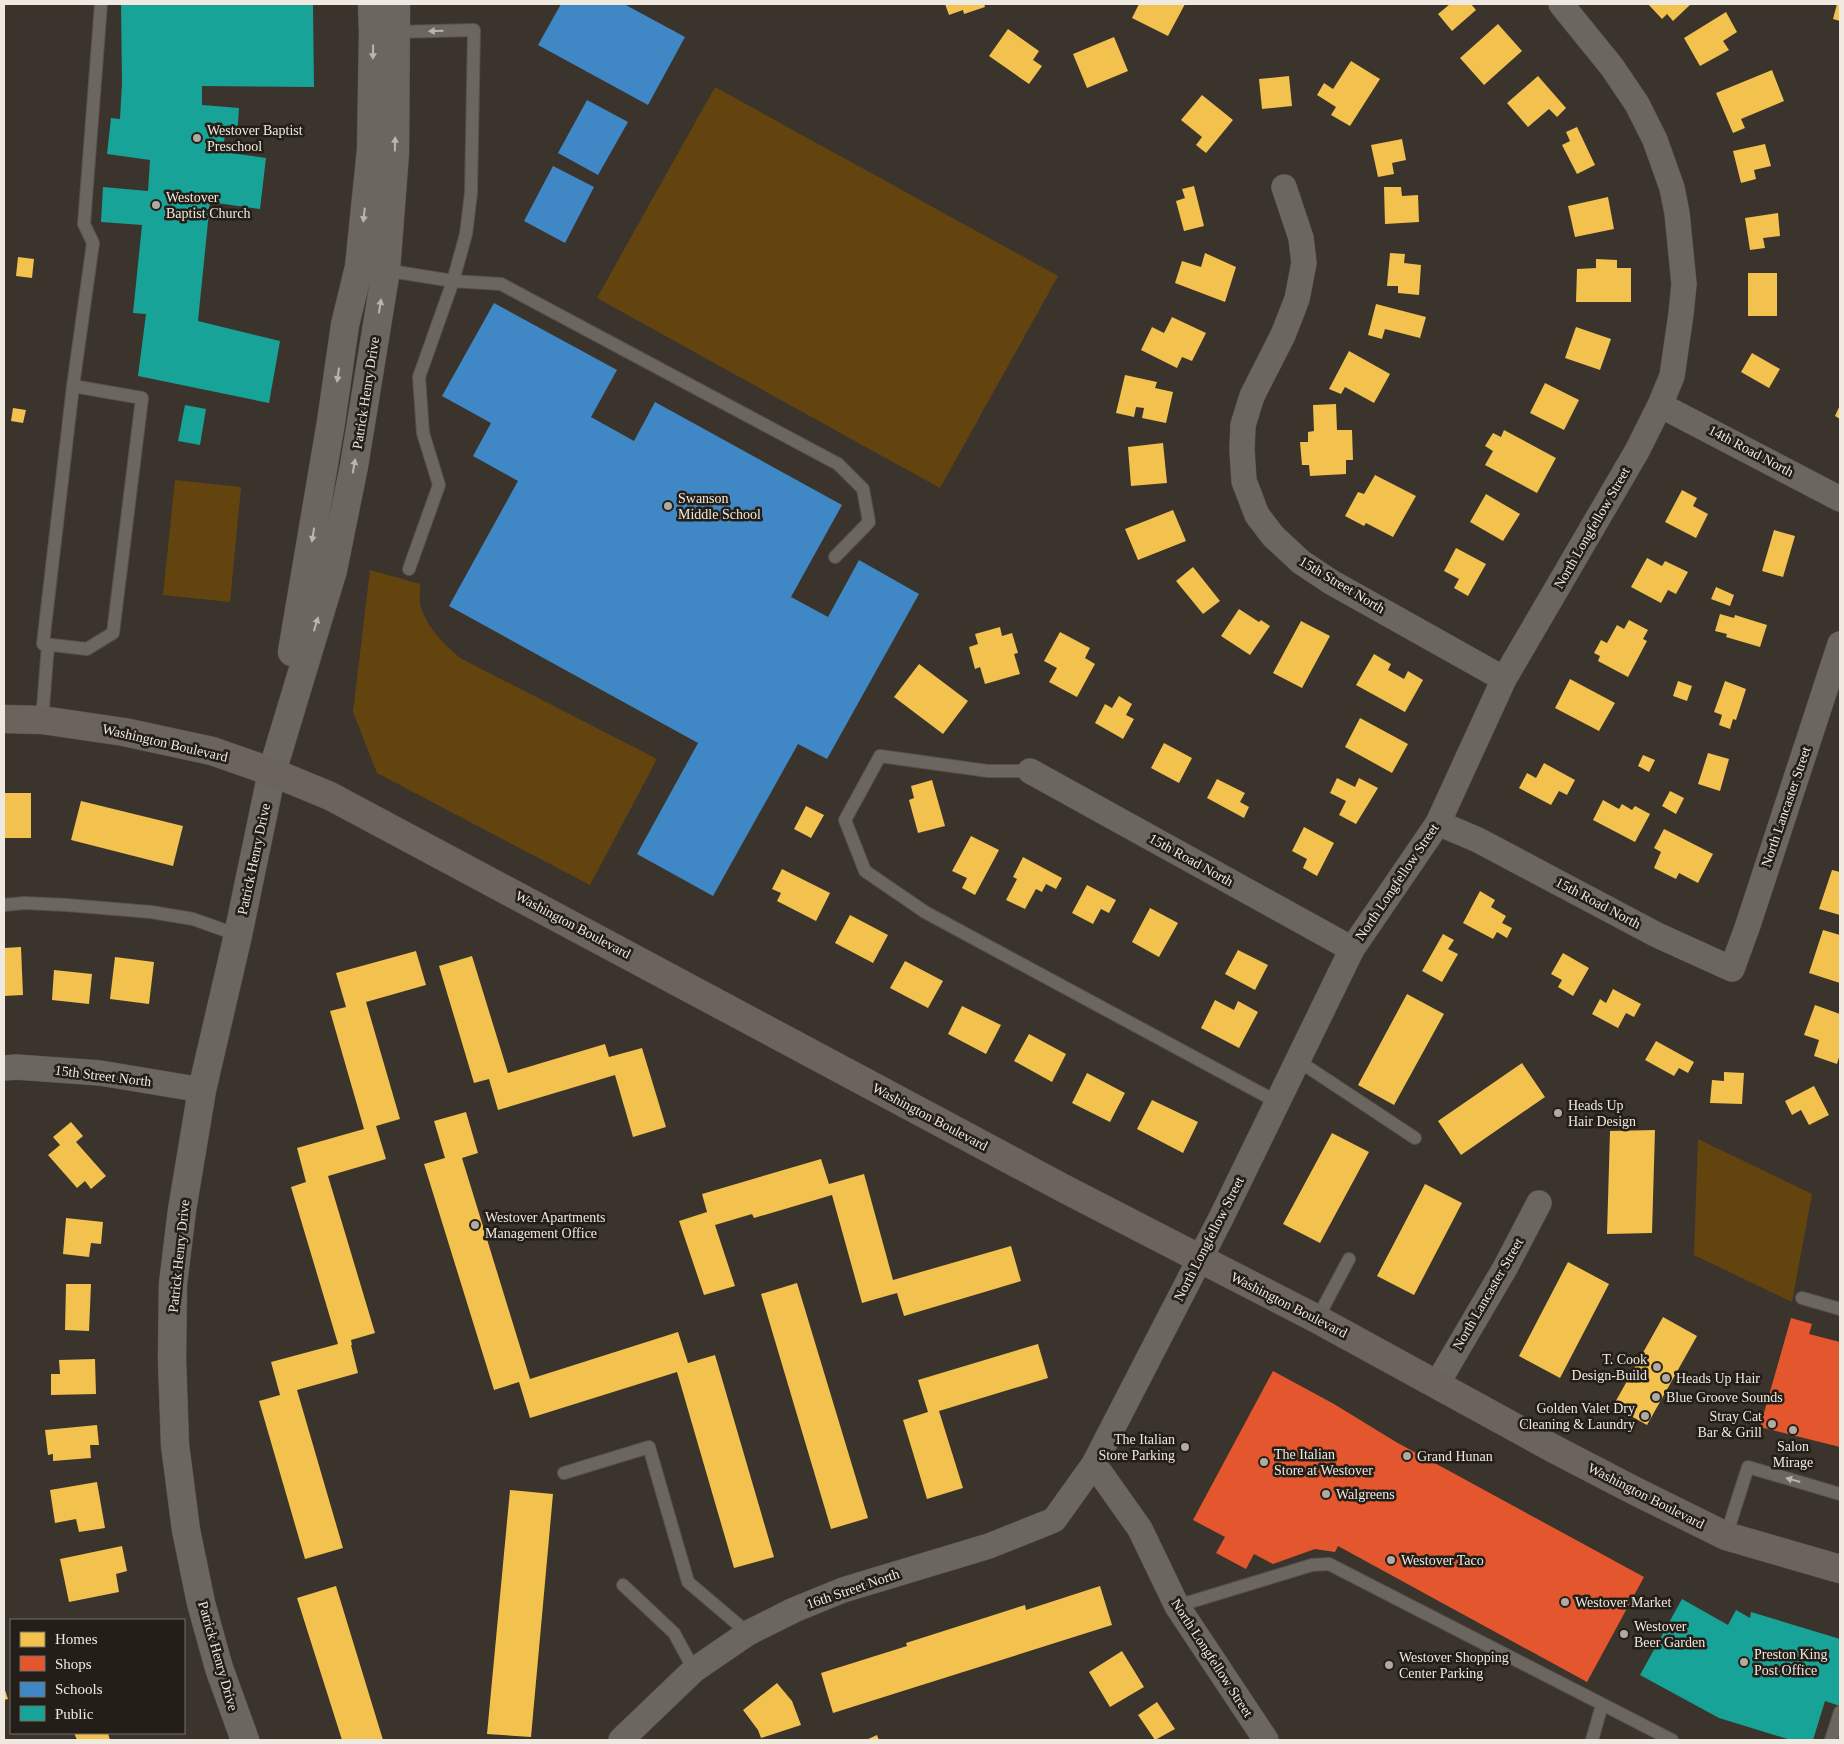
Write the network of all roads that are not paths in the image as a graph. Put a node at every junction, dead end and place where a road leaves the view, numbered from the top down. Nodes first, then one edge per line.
1 (101, 4) edge
2 (372, 4) edge
3 (396, 4) edge
4 (1561, 4) edge
5 (397, 32) junction
6 (1284, 187) dead end
7 (359, 267) junction
8 (386, 270) junction
9 (453, 281) junction
10 (72, 386) junction
11 (1660, 405) junction
12 (1840, 499) edge
13 (835, 557) dead end
14 (408, 569) dead end
15 (1840, 644) edge
16 (48, 645) junction
17 (1504, 680) junction
18 (4, 719) edge
19 (42, 720) junction
20 (1030, 771) joint
21 (272, 772) junction
22 (1438, 823) junction
23 (4, 905) edge
24 (238, 935) junction
25 (1352, 949) junction
26 (1732, 969) joint
27 (1297, 1060) junction
28 (4, 1068) edge
29 (202, 1090) junction
30 (1277, 1102) junction
31 (1415, 1138) dead end
32 (1538, 1203) dead end
33 (1199, 1259) junction
34 (1349, 1259) dead end
35 (1802, 1298) dead end
36 (1840, 1309) edge
37 (1317, 1319) junction
38 (1437, 1384) junction
39 (1094, 1464) junction
40 (564, 1473) dead end
41 (1840, 1494) edge
42 (1726, 1536) junction
43 (1840, 1569) edge
44 (624, 1585) dead end
45 (1177, 1606) junction
46 (748, 1634) junction
47 (694, 1670) junction
48 (1602, 1705) junction
49 (1840, 1712) edge
50 (245, 1740) edge
51 (621, 1740) edge
52 (1266, 1740) edge
53 (1592, 1740) edge
54 (1672, 1740) edge
55 (1831, 1740) edge

1 - 10 lane
2 -> 7 street, Patrick Henry Drive
3 - 5 street, Patrick Henry Drive
4 - 11 street, North Longfellow Street
8 -> 5 street, Patrick Henry Drive
9 -> 5 lane
6 - 17 street, 15th Street North
7 - 8 lane
7 -> 21 street, Patrick Henry Drive
8 - 9 lane
21 -> 8 street, Patrick Henry Drive
9 - 13 lane
9 - 14 lane
10 - 16 lane
10 - 16 lane
11 - 12 street, 14th Road North
11 - 17 street, North Longfellow Street
15 - 26 street, North Lancaster Street
16 - 19 lane
17 - 22 street, North Longfellow Street
18 - 19 main road, Washington Boulevard
19 - 21 main road, Washington Boulevard
20 - 25 street, 15th Road North
20 - 30 lane
21 - 24 street, Patrick Henry Drive
21 - 33 main road, Washington Boulevard
22 - 25 street, North Longfellow Street
22 - 26 street, 15th Road North
23 - 24 lane
24 - 29 street, Patrick Henry Drive
25 - 27 street, North Longfellow Street
27 - 30 street, North Longfellow Street
27 - 31 lane
28 - 29 street, 15th Street North
29 - 50 street, Patrick Henry Drive
30 - 33 street, North Longfellow Street
32 - 38 street, North Lancaster Street
33 - 37 main road, Washington Boulevard
33 - 39 street, North Longfellow Street
34 - 37 lane
35 - 36 lane
37 - 38 main road, Washington Boulevard
38 - 42 main road, Washington Boulevard
39 - 45 street, North Longfellow Street
39 - 46 street, 16th Street North
40 - 46 lane
41 -> 42 lane
42 - 43 main road, Washington Boulevard
44 - 47 lane
45 - 48 lane
45 - 52 street, North Longfellow Street
46 - 47 street, 16th Street North
47 - 51 street, 16th Street North
48 - 53 lane
48 - 54 lane
49 - 55 lane

